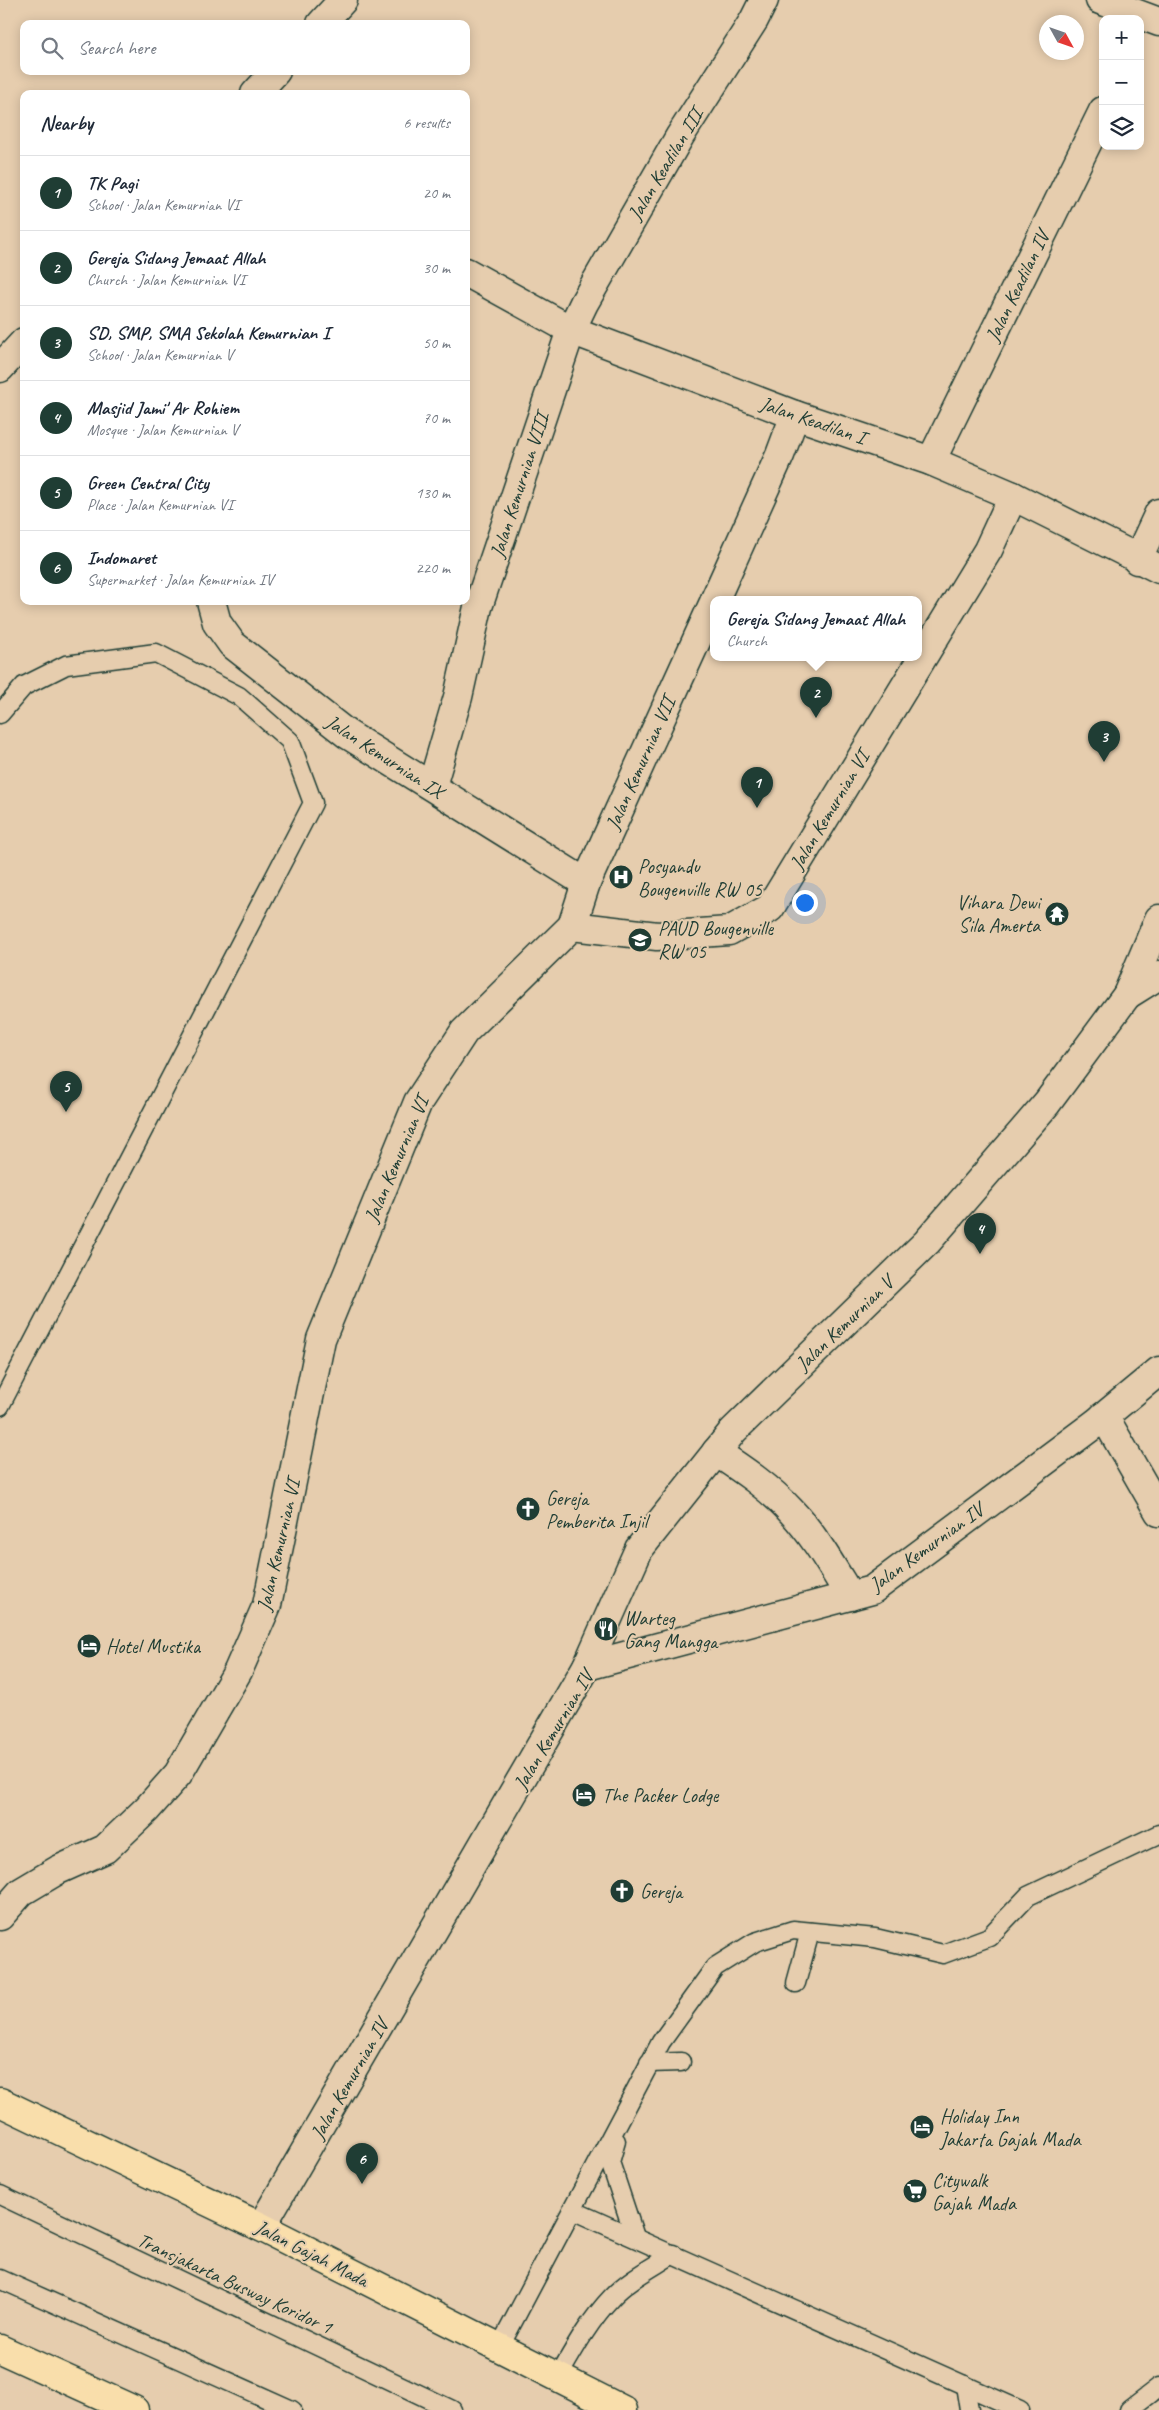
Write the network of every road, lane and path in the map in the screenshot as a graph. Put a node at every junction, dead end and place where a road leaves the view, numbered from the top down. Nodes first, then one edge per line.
1 (343, 0) edge
2 (764, 0) edge
3 (1100, 0) edge
4 (324, 20) edge
5 (1149, 25) edge
6 (272, 75) edge
7 (259, 90) edge
8 (1099, 119) edge
9 (470, 274) edge
10 (571, 330) junction
11 (20, 346) edge
12 (0, 368) edge
13 (795, 415) junction
14 (931, 461) junction
15 (1013, 496) junction
16 (1159, 513) edge
17 (1148, 565) edge
18 (716, 596) edge
19 (212, 605) edge
20 (710, 609) edge
21 (922, 658) edge
22 (920, 661) edge
23 (0, 714) edge
24 (432, 786) junction
25 (586, 883) junction
26 (1159, 919) edge
27 (572, 926) junction
28 (1159, 976) edge
29 (1127, 995) junction
30 (1159, 1371) edge
31 (0, 1406) edge
32 (1104, 1416) junction
33 (716, 1452) junction
34 (1159, 1512) edge
35 (850, 1596) junction
36 (587, 1666) junction
37 (1159, 1834) edge
38 (0, 1916) edge
39 (810, 1932) junction
40 (796, 1983) dead end
41 (681, 2062) dead end
42 (649, 2063) junction
43 (0, 2102) edge
44 (624, 2111) junction
45 (0, 2195) edge
46 (572, 2210) junction
47 (261, 2228) junction
48 (635, 2237) junction
49 (673, 2254) junction
50 (0, 2279) edge
51 (499, 2348) junction
52 (0, 2349) edge
53 (558, 2377) junction
54 (965, 2385) junction
55 (1159, 2387) edge
56 (134, 2410) edge
57 (292, 2410) edge
58 (452, 2410) edge
59 (622, 2410) edge
60 (969, 2410) edge
61 (1020, 2410) edge
62 (1129, 2410) edge

1 - 4 street
2 - 10 street, Jalan Keadilan III
3 - 5 street
6 - 7 street
8 - 14 street, Jalan Keadilan IV
9 - 10 street, Jalan Keadilan I
10 - 13 street, Jalan Keadilan I
10 - 24 street, Jalan Kemurnian VIII
11 - 12 street
13 - 14 street, Jalan Keadilan I
13 - 18 street, Jalan Kemurnian VII
14 - 15 street, Jalan Keadilan I
15 - 17 street, Jalan Keadilan I
15 - 21 street, Jalan Kemurnian VI
16 - 17 street
19 - 24 street, Jalan Kemurnian IX
20 - 25 street, Jalan Kemurnian VII
22 - 27 street, Jalan Kemurnian VI
23 - 31 lane
24 - 25 street, Jalan Kemurnian IX
25 - 27 street, Jalan Kemurnian VII
26 - 29 street, Jalan Kemurnian V
27 - 38 street, Jalan Kemurnian VI
28 - 29 street, Jalan Kemurnian V
29 - 33 street, Jalan Kemurnian V
30 - 32 street, Jalan Kemurnian IV
32 - 34 street
32 - 35 street, Jalan Kemurnian IV
33 - 35 street
33 - 36 street, Jalan Kemurnian V
35 - 36 street, Jalan Kemurnian IV
36 - 47 street, Jalan Kemurnian IV
37 - 39 lane
39 - 40 lane
39 - 42 lane
41 - 42 lane
42 - 44 lane
43 - 47 main road, Jalan Gajah Mada
44 - 46 lane
44 - 48 lane
45 - 58 lane, Transjakarta Busway Koridor 1
46 - 48 lane
46 - 51 lane
47 - 51 main road, Jalan Gajah Mada
48 - 49 lane
49 - 53 lane
49 - 54 lane
50 - 57 lane
51 - 53 main road, Jalan Gajah Mada
52 - 56 main road
53 - 59 main road, Jalan Gajah Mada
54 - 60 lane
54 - 61 lane
55 - 62 lane

